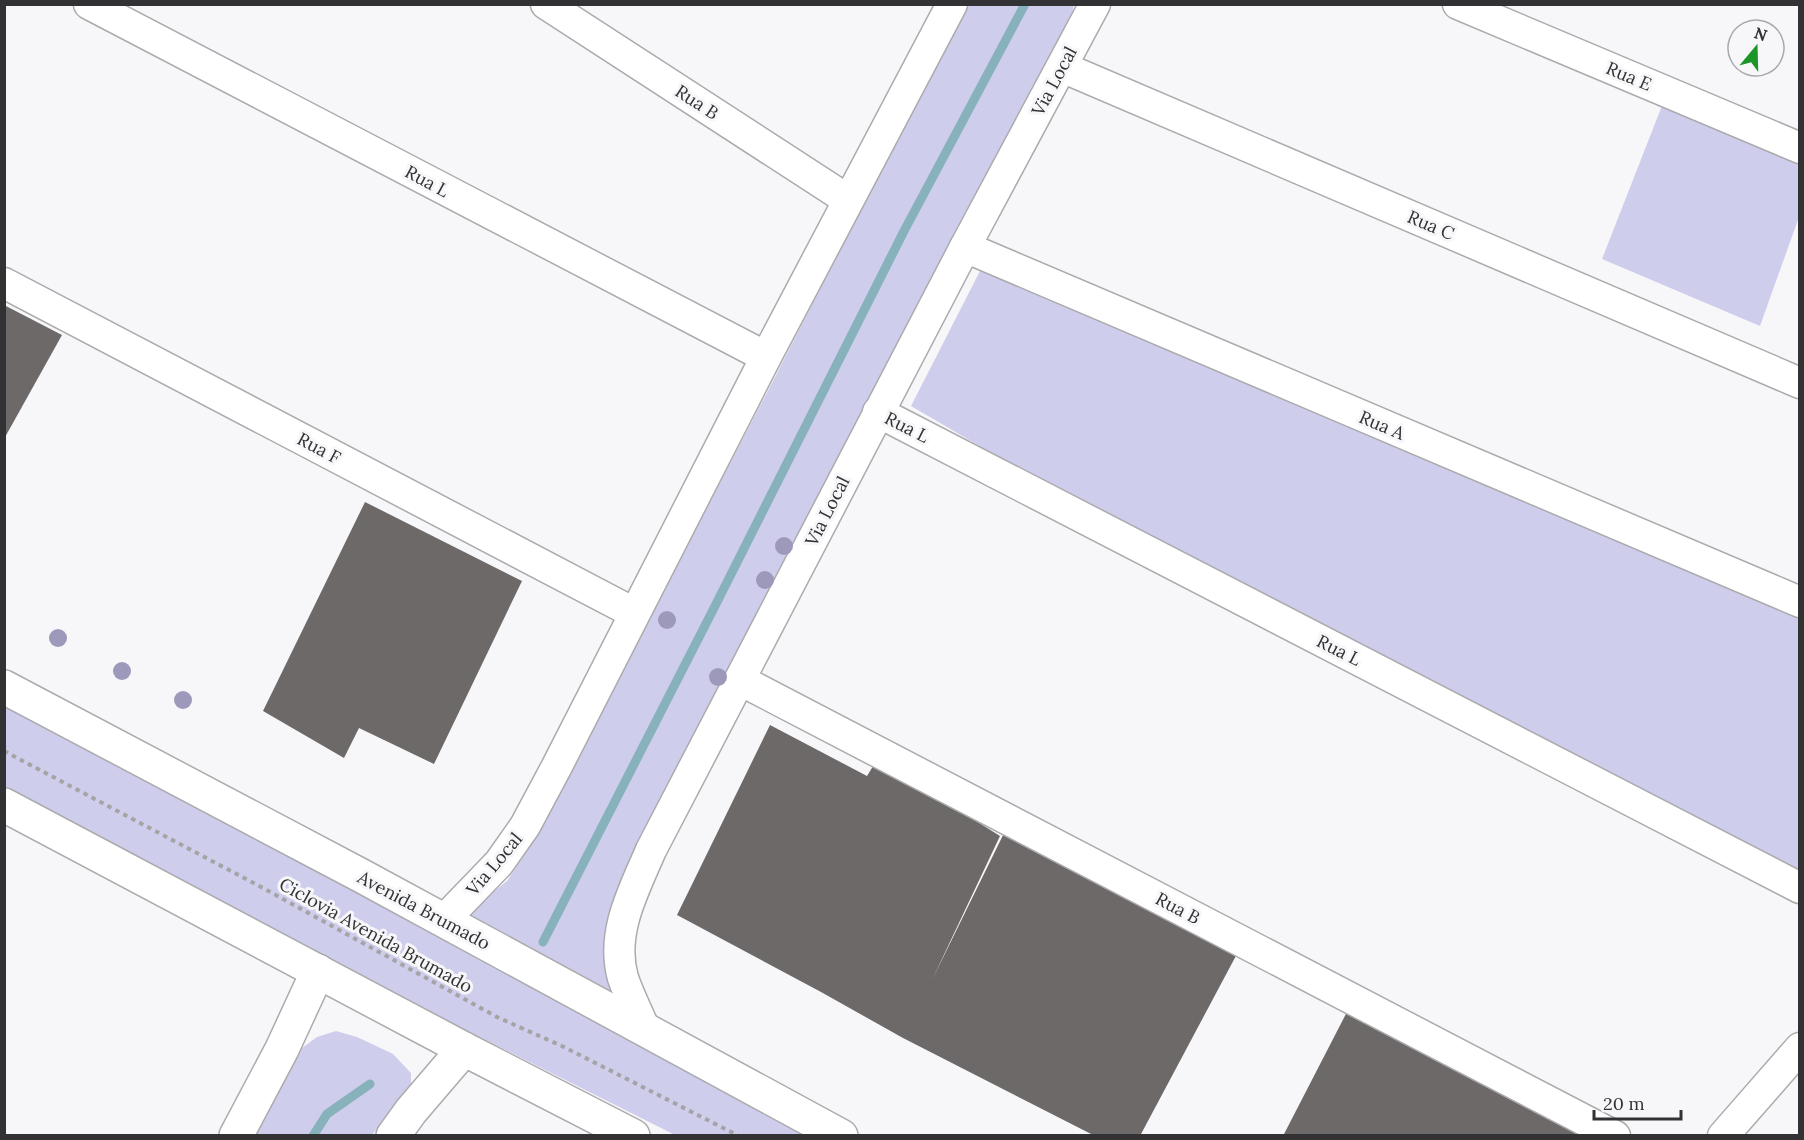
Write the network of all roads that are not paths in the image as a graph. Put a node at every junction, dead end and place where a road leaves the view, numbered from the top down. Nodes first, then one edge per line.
1 (89, 4) edge
2 (546, 4) edge
3 (1458, 4) edge
4 (951, 5) edge
5 (1092, 7) edge
6 (1062, 67) junction
7 (1800, 148) edge
8 (848, 200) junction
9 (965, 247) junction
10 (4, 283) edge
11 (766, 357) junction
12 (1800, 382) edge
13 (878, 412) junction
14 (1800, 602) edge
15 (634, 614) junction
16 (740, 680) junction
17 (4, 687) edge
18 (4, 805) edge
19 (1800, 888) edge
20 (444, 920) junction
21 (318, 971) junction
22 (645, 1029) junction
23 (1800, 1048) edge
24 (464, 1049) junction
25 (236, 1136) edge
26 (393, 1136) edge
27 (633, 1136) edge
28 (842, 1136) edge
29 (1615, 1136) edge
30 (1723, 1136) edge

1 - 11 street, Rua L
2 - 8 street, Rua B
3 - 7 street, Rua E
4 - 8 street, Via Local
5 - 6 street, Via Local
6 - 9 street, Via Local
6 - 12 street, Rua C
8 - 11 street, Via Local
9 - 13 street, Via Local
9 - 14 street, Rua A
10 - 15 street, Rua F
11 - 15 street, Via Local
13 - 16 street, Via Local
13 - 19 street, Rua L
15 - 20 street, Via Local
16 - 22 street, Via Local
16 - 29 street, Rua B
17 - 20 main road, Avenida Brumado
18 - 21 main road
20 - 22 main road, Avenida Brumado
21 - 24 main road
21 - 25 main road
22 - 28 main road, Avenida Brumado
23 - 30 street
24 - 26 main road
24 - 27 main road

